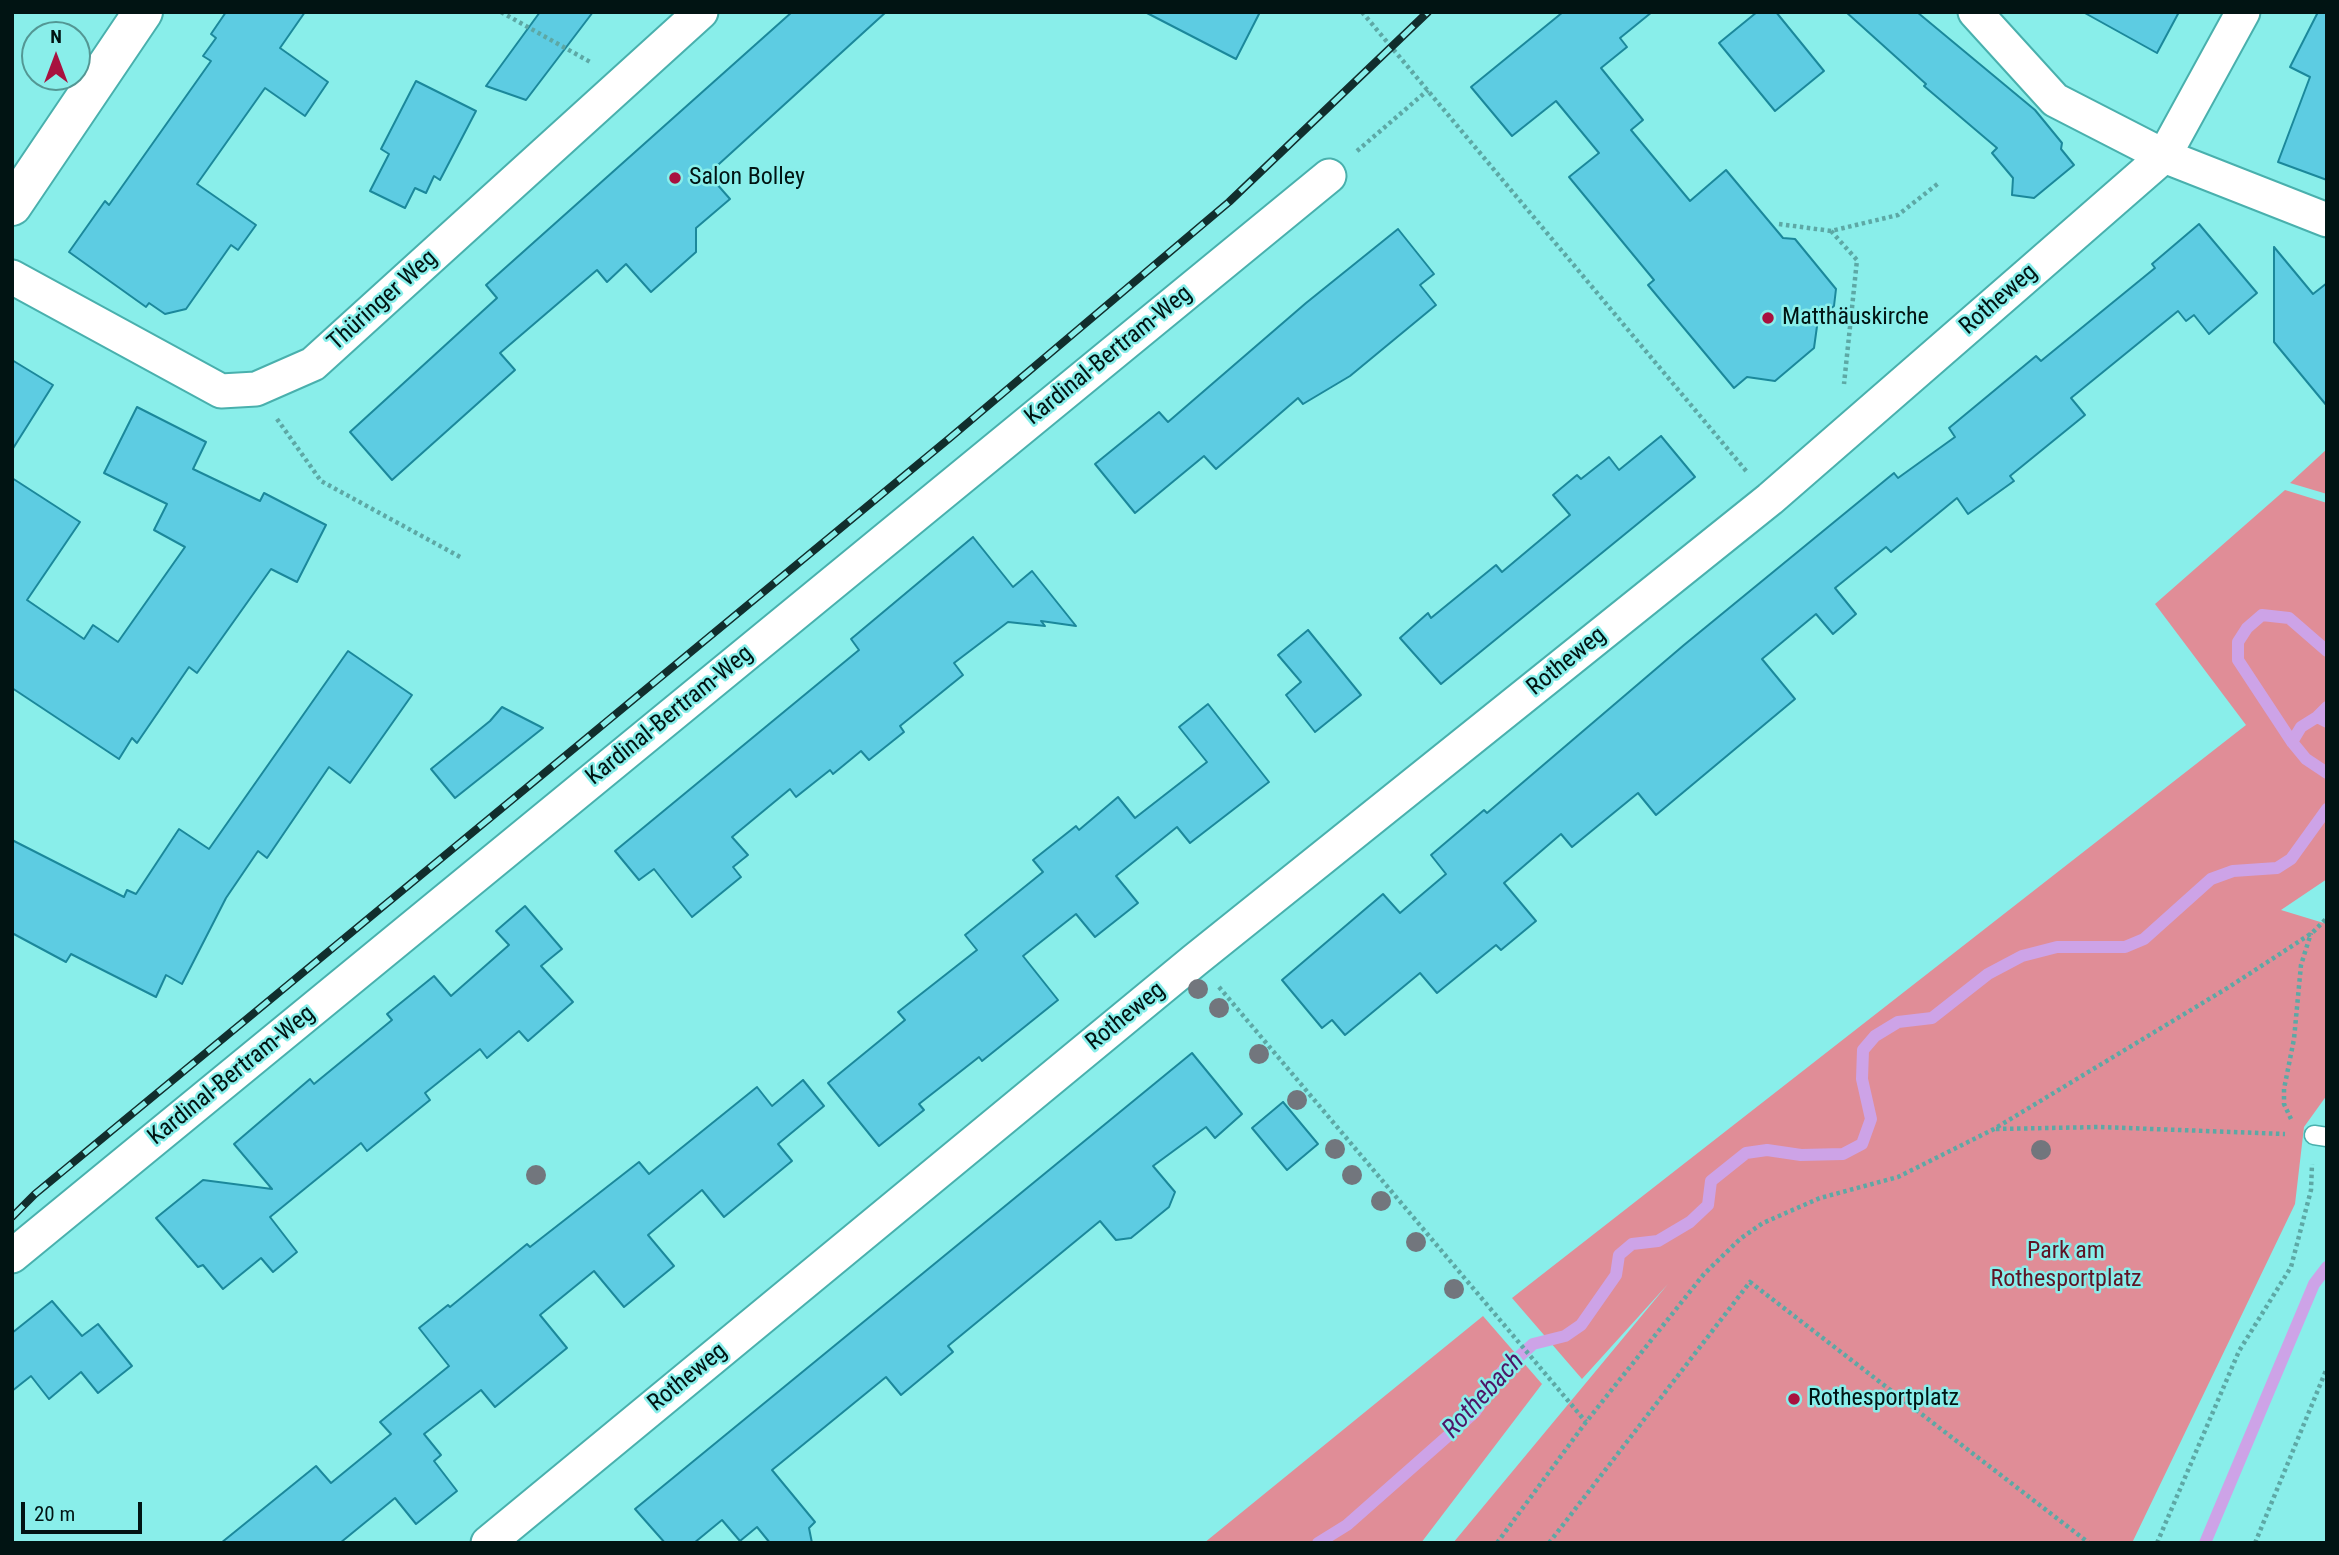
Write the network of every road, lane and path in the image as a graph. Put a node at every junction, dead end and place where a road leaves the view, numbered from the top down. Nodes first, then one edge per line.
1 (143, 12) edge
2 (501, 12) edge
3 (701, 12) edge
4 (1362, 12) edge
5 (1975, 12) edge
6 (2243, 12) edge
7 (620, 85) junction
8 (1427, 90) junction
9 (2164, 156) junction
10 (1329, 176) joint
11 (1940, 183) dead end
12 (12, 205) edge
13 (2327, 220) edge
14 (1779, 224) dead end
15 (1831, 231) junction
16 (12, 277) edge
17 (256, 389) junction
18 (1865, 416) junction
19 (1770, 499) junction
20 (463, 558) dead end
21 (2327, 918) edge
22 (2312, 933) junction
23 (1195, 960) junction
24 (1994, 1129) junction
25 (2314, 1135) edge
26 (12, 1256) edge
27 (2327, 1368) edge
28 (1586, 1422) junction
29 (488, 1543) edge
30 (1497, 1543) edge
31 (1549, 1543) edge
32 (2090, 1543) edge
33 (2157, 1543) edge
34 (2255, 1543) edge

1 - 12 street
2 - 7 path
3 - 7 street, Thüringer Weg
4 - 8 path
5 - 9 street
6 - 9 street, Rotheweg
7 - 17 street, Thüringer Weg
8 - 10 path
8 - 19 path
9 - 13 street
9 - 18 street, Rotheweg
10 - 26 street, Kardinal-Bertram-Weg
11 - 15 path
14 - 15 path
15 - 18 path
16 - 17 street, Thüringer Weg
17 - 20 path
18 - 19 street, Rotheweg
19 - 23 street, Rotheweg
21 - 22 path
22 - 24 path
22 - 25 path
23 - 28 path
23 - 29 street, Rotheweg
24 - 25 path
24 - 28 path
25 - 33 path
27 - 34 path
28 - 30 path
31 - 32 path

